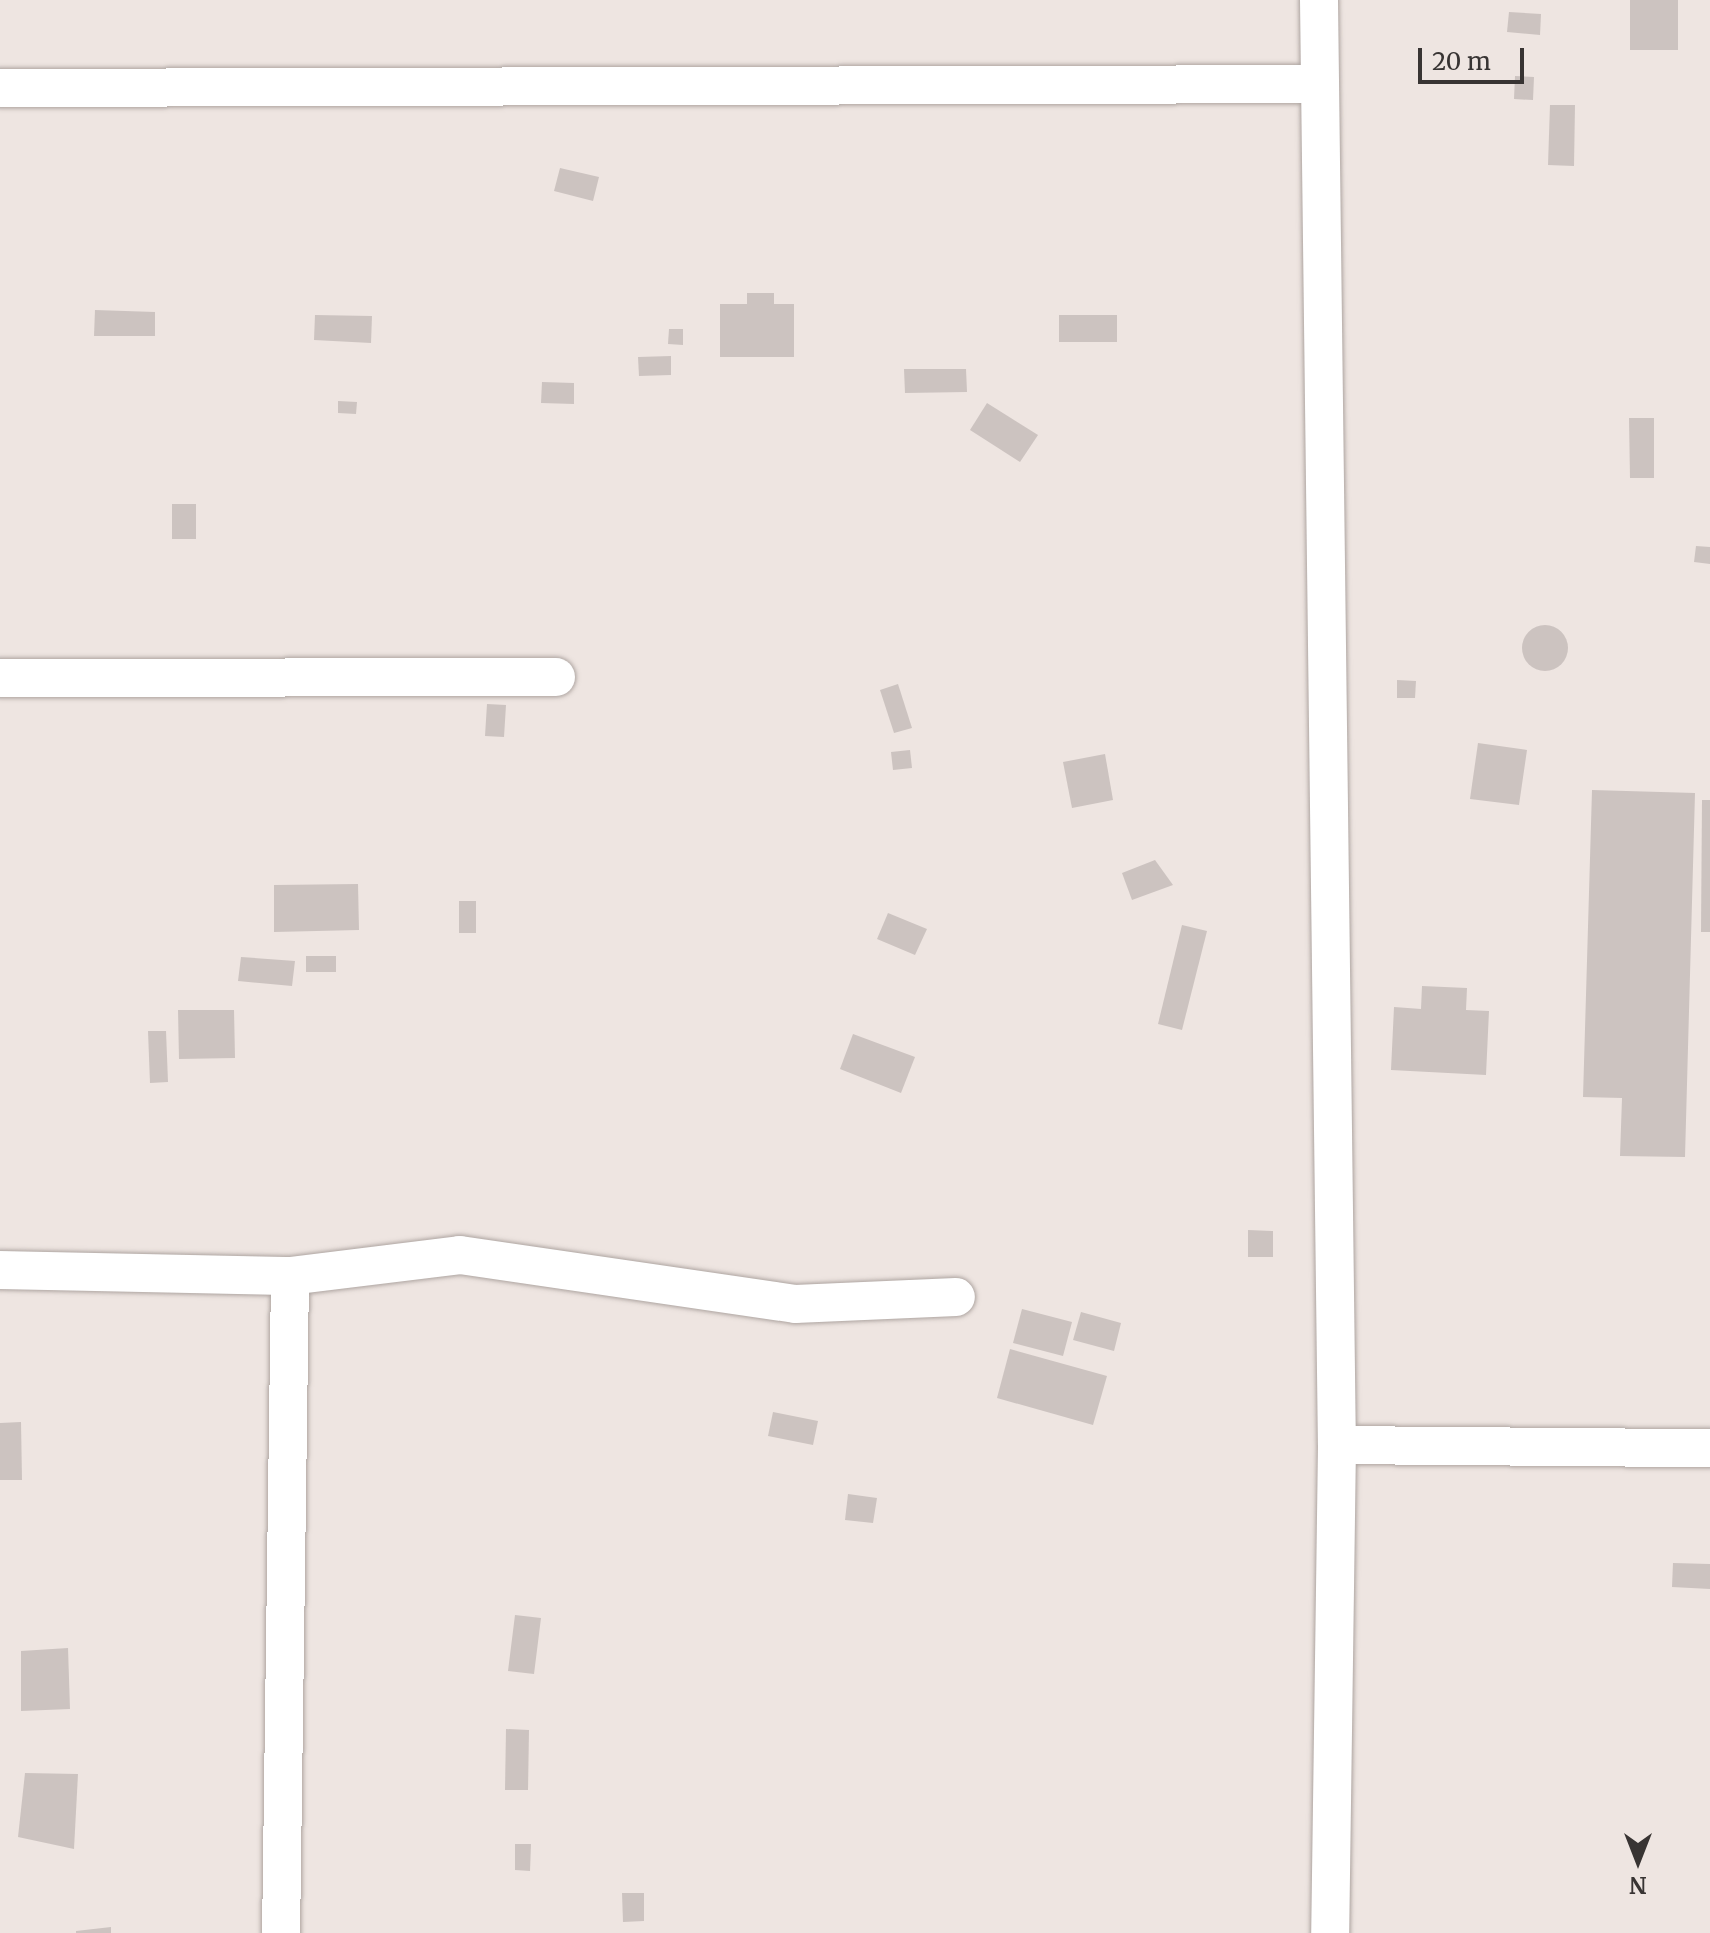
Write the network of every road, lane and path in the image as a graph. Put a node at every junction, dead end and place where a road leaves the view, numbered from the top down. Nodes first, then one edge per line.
1 (1319, 0) edge
2 (1320, 84) junction
3 (0, 88) edge
4 (556, 677) dead end
5 (0, 678) edge
6 (0, 1270) edge
7 (290, 1276) junction
8 (956, 1297) dead end
9 (1337, 1445) junction
10 (1710, 1448) edge
11 (281, 1933) edge
12 (1330, 1933) edge

1 - 2 street
2 - 3 street
2 - 9 street
4 - 5 street
6 - 7 street
7 - 8 street
7 - 11 street
9 - 10 street
9 - 12 street

